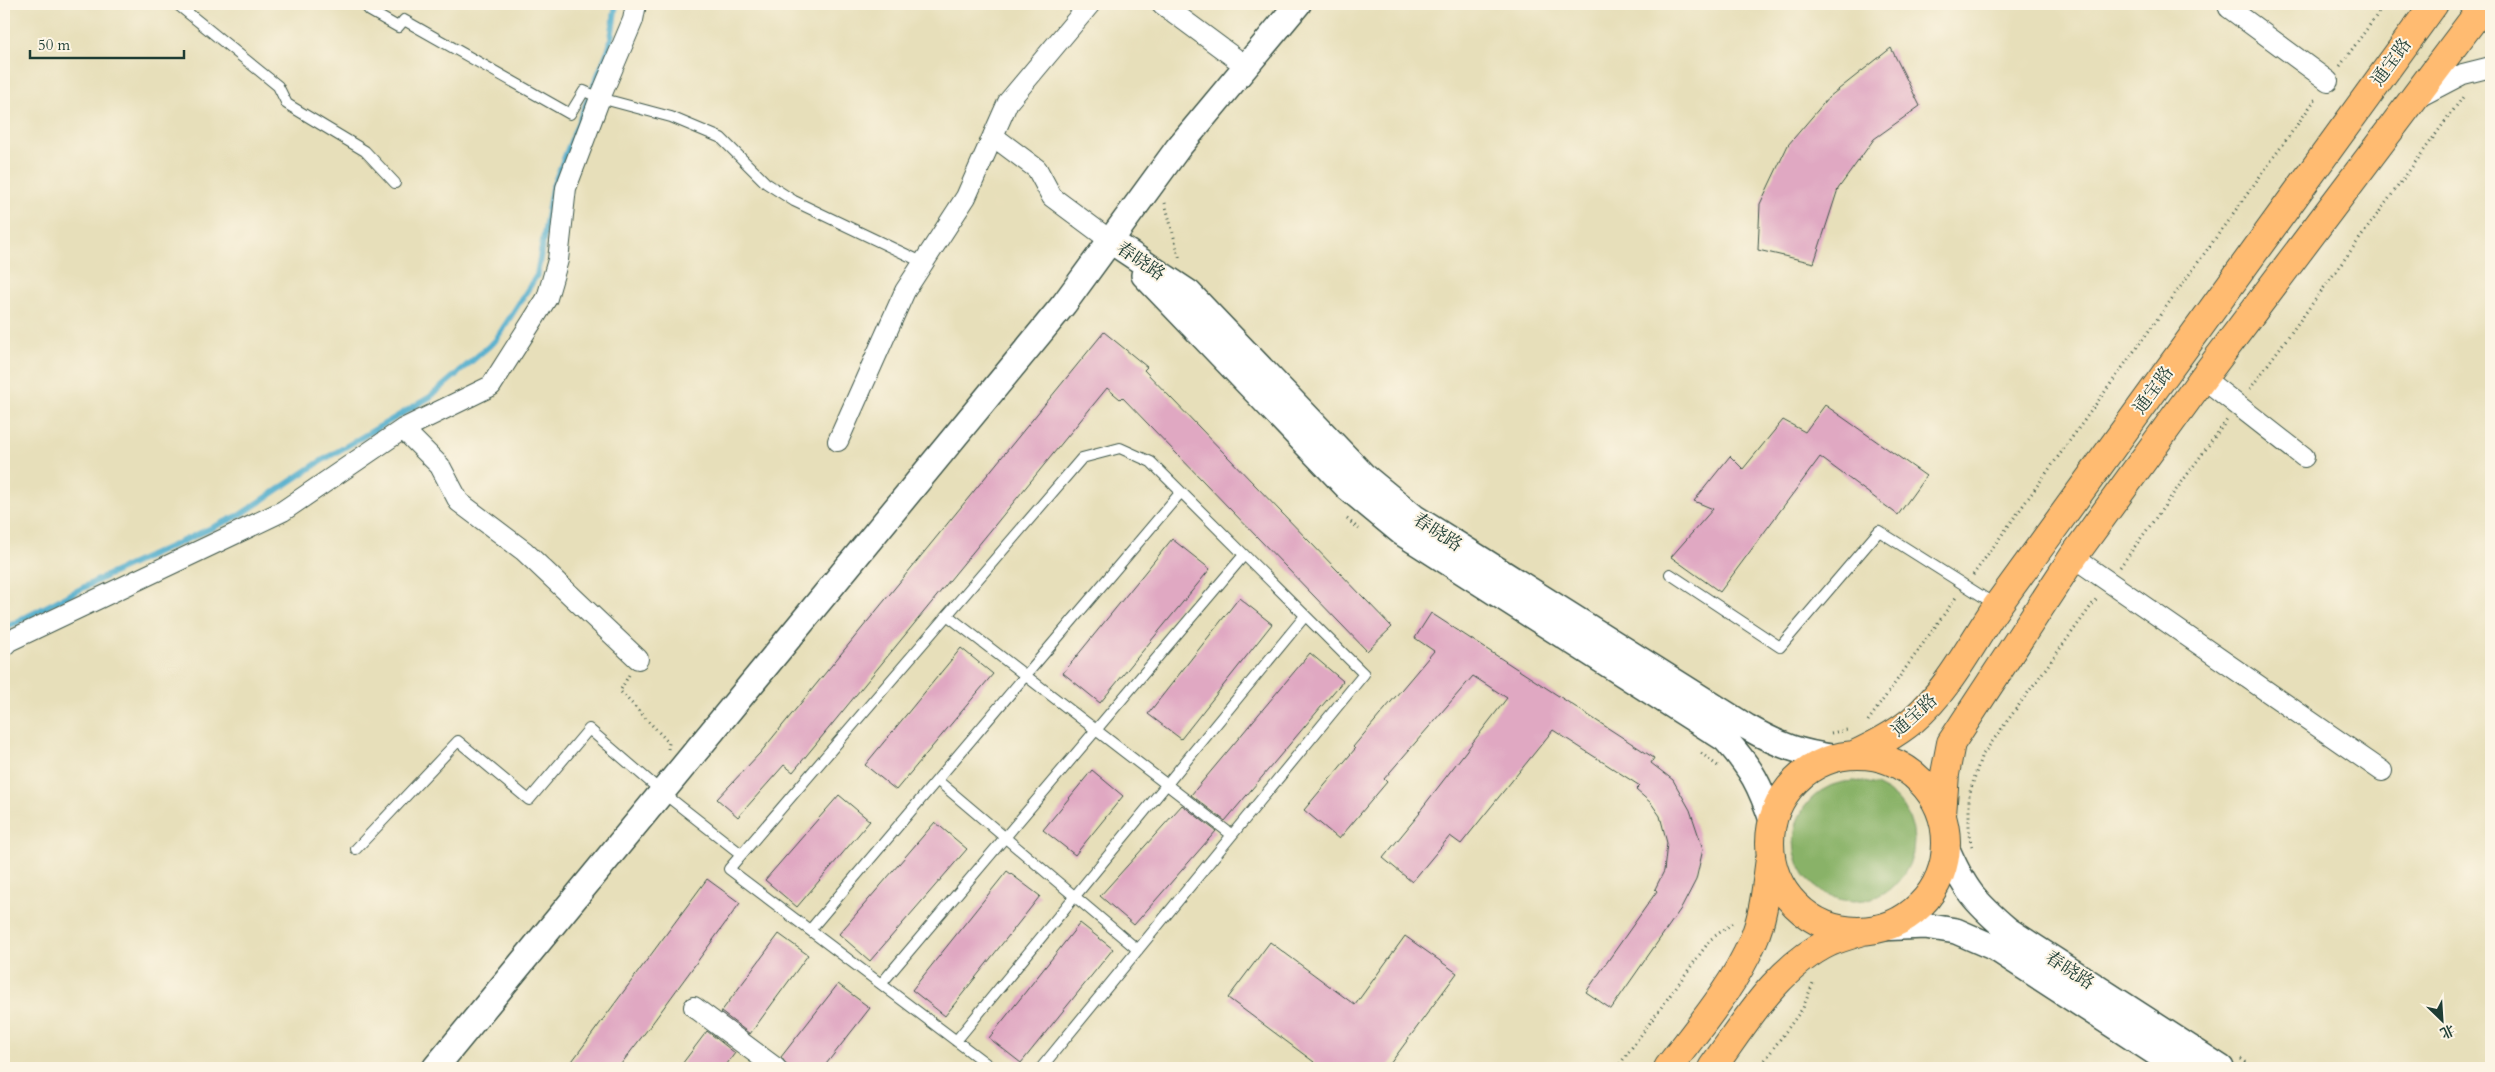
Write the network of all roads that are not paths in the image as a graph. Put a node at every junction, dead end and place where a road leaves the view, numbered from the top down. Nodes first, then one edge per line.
1 (176, 4) edge
2 (364, 4) edge
3 (636, 4) edge
4 (1090, 4) edge
5 (1298, 4) edge
6 (2434, 4) edge
7 (2485, 4) edge
8 (1169, 6) edge
9 (2229, 8) dead end
10 (1247, 66) junction
11 (2488, 68) edge
12 (2328, 81) road end
13 (600, 98) junction
14 (2411, 102) junction
15 (993, 136) junction
16 (396, 183) dead end
17 (1111, 241) junction
18 (924, 263) junction
19 (2203, 378) junction
20 (403, 429) junction
21 (838, 441) dead end
22 (2304, 457) dead end
23 (1181, 492) junction
24 (1244, 555) junction
25 (2073, 557) junction
26 (1670, 574) dead end
27 (1997, 606) junction
28 (947, 615) junction
29 (1305, 616) junction
30 (4, 646) edge
31 (638, 659) road end
32 (1025, 675) junction
33 (1096, 730) junction
34 (1843, 744) junction
35 (2382, 771) dead end
36 (937, 780) junction
37 (1168, 786) junction
38 (662, 792) junction
39 (1942, 815) junction
40 (1773, 823) junction
41 (1232, 835) junction
42 (1004, 838) junction
43 (1946, 847) junction
44 (356, 849) dead end
45 (741, 854) junction
46 (1771, 855) junction
47 (1074, 898) junction
48 (810, 930) junction
49 (1870, 930) junction
50 (1138, 950) junction
51 (881, 984) junction
52 (694, 1007) dead end
53 (956, 1041) junction
54 (2230, 1063) edge
55 (435, 1068) edge
56 (776, 1068) edge
57 (992, 1068) edge
58 (1041, 1068) edge
59 (1668, 1068) edge
60 (1712, 1068) edge
61 (2180, 1068) edge

1 - 16 lane
2 - 13 lane
3 - 13 street
4 - 15 street
5 - 10 street
6 - 27 main road, 通宝路
7 - 14 main road
8 - 10 street
9 - 12 street
10 - 17 street
11 - 14 street
13 - 18 lane
13 - 20 street
14 - 19 main road
15 - 17 street
15 - 18 street
17 - 34 street, 春晓路
17 - 38 street
17 - 40 street, 春晓路
18 - 21 street
19 - 22 street
19 - 25 main road
20 - 30 street
20 - 31 street
23 - 24 lane
23 - 28 lane
23 - 32 lane
24 - 29 lane
24 - 33 lane
25 - 35 street
25 - 39 main road
26 - 27 lane
27 - 34 main road, 通宝路
28 - 32 lane
28 - 45 lane
29 - 37 lane
29 - 41 lane
32 - 33 lane
32 - 36 lane
33 - 37 lane
33 - 42 lane
34 - 39 main road
34 - 40 main road
36 - 42 lane
36 - 48 lane
37 - 41 lane
37 - 47 lane
38 - 44 lane
38 - 45 lane
38 - 55 street
39 - 43 main road
40 - 46 main road
41 - 50 lane
42 - 47 lane
42 - 51 lane
43 - 49 main road
43 - 54 street, 春晓路
45 - 48 lane
46 - 49 main road
46 - 59 main road
47 - 50 lane
47 - 53 lane
48 - 51 lane
49 - 60 main road
49 - 61 street, 春晓路
50 - 58 lane
51 - 53 lane
52 - 56 street
53 - 57 lane

